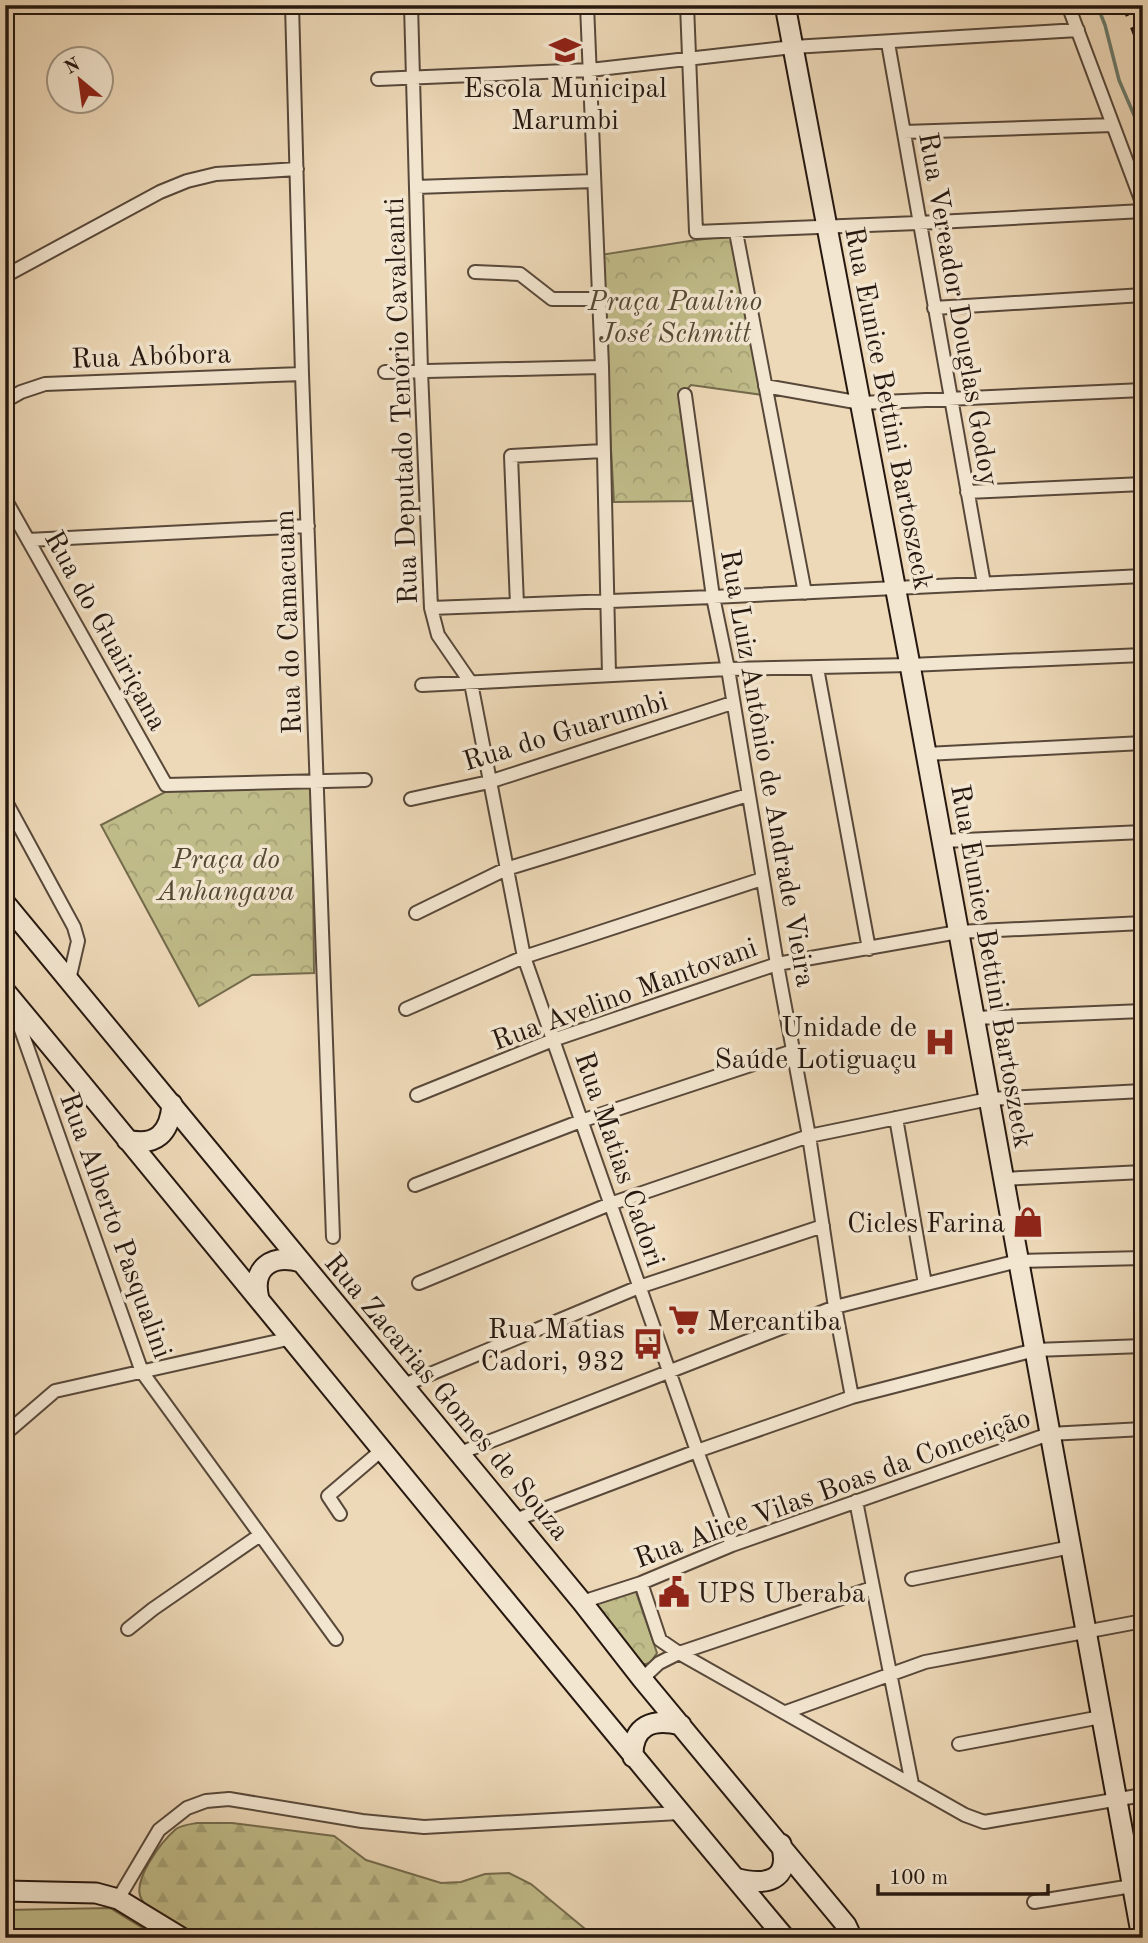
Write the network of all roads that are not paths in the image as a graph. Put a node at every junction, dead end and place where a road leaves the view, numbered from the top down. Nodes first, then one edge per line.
1 (292, 5) edge
2 (411, 5) edge
3 (587, 5) edge
4 (687, 5) edge
5 (785, 5) edge
6 (1068, 5) edge
7 (1078, 30) junction
8 (888, 43) junction
9 (793, 47) junction
10 (689, 60) junction
11 (590, 70) junction
12 (413, 77) junction
13 (378, 79) dead end
14 (1114, 125) junction
15 (904, 132) junction
16 (297, 169) junction
17 (594, 181) junction
18 (416, 187) junction
19 (1143, 205) edge
20 (1143, 211) edge
21 (918, 223) junction
22 (827, 226) junction
23 (736, 232) junction
24 (475, 272) dead end
25 (5, 276) edge
26 (1143, 295) edge
27 (599, 299) junction
28 (934, 307) junction
29 (601, 367) junction
30 (421, 371) junction
31 (385, 372) dead end
32 (302, 373) junction
33 (765, 386) junction
34 (1143, 390) edge
35 (685, 395) dead end
36 (950, 399) junction
37 (5, 401) edge
38 (861, 404) junction
39 (603, 451) junction
40 (1143, 484) edge
41 (967, 492) junction
42 (5, 499) edge
43 (308, 526) junction
44 (28, 540) junction
45 (1143, 576) edge
46 (984, 584) junction
47 (896, 589) junction
48 (805, 593) junction
49 (713, 597) junction
50 (606, 601) junction
51 (517, 605) junction
52 (431, 608) junction
53 (1143, 655) edge
54 (910, 665) junction
55 (728, 668) junction
56 (817, 668) junction
57 (609, 674) junction
58 (471, 683) junction
59 (422, 685) dead end
60 (732, 703) junction
61 (1143, 743) edge
62 (926, 754) junction
63 (365, 780) dead end
64 (317, 781) junction
65 (489, 782) junction
66 (748, 794) junction
67 (411, 799) dead end
68 (5, 800) edge
69 (1143, 832) edge
70 (943, 841) junction
71 (506, 869) junction
72 (762, 879) junction
73 (5, 903) edge
74 (416, 913) dead end
75 (1143, 923) edge
76 (958, 932) junction
77 (869, 949) junction
78 (524, 957) junction
79 (776, 964) junction
80 (69, 980) junction
81 (7, 993) edge
82 (406, 1009) dead end
83 (1143, 1011) edge
84 (974, 1018) junction
85 (553, 1040) junction
86 (50, 1046) junction
87 (793, 1051) junction
88 (33, 1062) junction
89 (1143, 1091) edge
90 (417, 1095) dead end
91 (989, 1099) junction
92 (172, 1104) junction
93 (896, 1118) junction
94 (581, 1121) junction
95 (809, 1136) junction
96 (127, 1140) junction
97 (1143, 1172) edge
98 (1003, 1179) junction
99 (415, 1185) dead end
100 (610, 1204) junction
101 (823, 1226) junction
102 (333, 1237) dead end
103 (1143, 1258) edge
104 (1018, 1261) junction
105 (301, 1262) junction
106 (419, 1283) dead end
107 (925, 1284) junction
108 (639, 1287) junction
109 (260, 1299) junction
110 (835, 1307) junction
111 (292, 1338) junction
112 (1143, 1346) edge
113 (1035, 1350) junction
114 (668, 1371) junction
115 (142, 1372) junction
116 (404, 1385) junction
117 (852, 1397) junction
118 (1143, 1429) edge
119 (5, 1434) edge
120 (1049, 1434) junction
121 (383, 1449) junction
122 (696, 1451) junction
123 (460, 1453) junction
124 (856, 1501) junction
125 (340, 1514) dead end
126 (515, 1520) junction
127 (260, 1535) junction
128 (732, 1545) junction
129 (1071, 1547) junction
130 (912, 1579) dead end
131 (641, 1583) junction
132 (872, 1588) junction
133 (582, 1602) junction
134 (1143, 1621) edge
135 (128, 1629) dead end
136 (1086, 1632) junction
137 (336, 1639) dead end
138 (660, 1640) junction
139 (679, 1653) junction
140 (659, 1663) junction
141 (890, 1675) junction
142 (642, 1679) junction
143 (786, 1712) junction
144 (1101, 1717) junction
145 (681, 1725) junction
146 (959, 1744) dead end
147 (633, 1757) junction
148 (912, 1784) junction
149 (1143, 1795) edge
150 (1116, 1800) junction
151 (679, 1813) junction
152 (780, 1844) junction
153 (735, 1878) junction
154 (1132, 1886) junction
155 (5, 1891) edge
156 (118, 1899) junction
157 (1034, 1902) dead end
158 (852, 1933) edge
159 (182, 1938) edge
160 (785, 1938) edge
161 (1142, 1938) edge

1 - 16 street, Rua do Camacuam
2 - 12 street, Rua Deputado Tenório Cavalcanti
3 - 11 street
4 - 10 street
5 - 9 main road, Rua Eunice Bettini Bartoszeck
6 - 7 street
7 - 8 street
7 - 14 street
8 - 9 street
8 - 15 street, Rua Vereador Douglas Godoy
9 - 10 street
9 - 22 main road, Rua Eunice Bettini Bartoszeck
10 - 11 street
10 - 23 street
11 - 12 street
11 - 17 street
12 - 13 street
12 - 18 street, Rua Deputado Tenório Cavalcanti
14 - 15 street
14 - 19 street
15 - 21 street, Rua Vereador Douglas Godoy
16 - 25 street
16 - 32 street, Rua do Camacuam
17 - 18 street
17 - 27 street
18 - 30 street, Rua Deputado Tenório Cavalcanti
20 - 21 street
21 - 22 street
21 - 28 street, Rua Vereador Douglas Godoy
22 - 23 street
22 - 38 main road, Rua Eunice Bettini Bartoszeck
23 - 33 street
24 - 27 street
26 - 28 street
27 - 29 street
28 - 36 street, Rua Vereador Douglas Godoy
29 - 30 street
29 - 39 street
30 - 31 street
30 - 52 street, Rua Deputado Tenório Cavalcanti
32 - 37 street, Rua Abóbora
32 - 43 street, Rua do Camacuam
33 - 38 street
33 - 48 street
34 - 36 street
35 - 49 street, Rua Luiz Antônio de Andrade Vieira
36 - 38 street
36 - 41 street, Rua Vereador Douglas Godoy
38 - 47 main road, Rua Eunice Bettini Bartoszeck
39 - 50 street
39 - 51 street
40 - 41 street
41 - 46 street, Rua Vereador Douglas Godoy
42 - 44 street, Rua do Guairiçana
43 - 44 street
43 - 64 street, Rua do Camacuam
44 - 64 street, Rua do Guairiçana
45 - 46 street
46 - 47 street
47 - 48 street
47 - 54 main road, Rua Eunice Bettini Bartoszeck
48 - 49 street
49 - 50 street
49 - 55 street, Rua Luiz Antônio de Andrade Vieira
50 - 51 street
50 - 57 street
51 - 52 street
52 - 58 street, Rua Deputado Tenório Cavalcanti
53 - 54 street
54 - 56 street
54 - 62 main road, Rua Eunice Bettini Bartoszeck
55 - 56 street
55 - 57 street
55 - 60 street, Rua Luiz Antônio de Andrade Vieira
56 - 77 street
57 - 58 street
58 - 59 street
58 - 65 street, Rua Deputado Tenório Cavalcanti
60 - 65 street, Rua do Guarumbi
60 - 66 street, Rua Luiz Antônio de Andrade Vieira
61 - 62 street
62 - 70 main road, Rua Eunice Bettini Bartoszeck
63 - 64 street
64 - 102 street, Rua do Camacuam
65 - 67 street, Rua do Guarumbi
65 - 71 street, Rua Matias Cadori
66 - 71 street
66 - 72 street, Rua Luiz Antônio de Andrade Vieira
68 - 80 street
69 - 70 street
70 - 76 main road, Rua Eunice Bettini Bartoszeck
71 - 74 street
71 - 78 street, Rua Matias Cadori
72 - 78 street
72 - 79 street, Rua Luiz Antônio de Andrade Vieira
73 - 80 main road, Rua Zacarias Gomes de Souza
75 - 76 street, Rua Avelino Mantovani
76 - 77 street, Rua Avelino Mantovani
76 - 84 main road, Rua Eunice Bettini Bartoszeck
77 - 79 street, Rua Avelino Mantovani
78 - 82 street
78 - 85 street, Rua Matias Cadori
79 - 85 street, Rua Avelino Mantovani
79 - 87 street, Rua Luiz Antônio de Andrade Vieira
80 - 92 main road, Rua Zacarias Gomes de Souza
81 - 86 main road
81 - 88 street, Rua Alberto Pasqualini
83 - 84 street
84 - 91 main road, Rua Eunice Bettini Bartoszeck
85 - 90 street, Rua Avelino Mantovani
85 - 94 street, Rua Matias Cadori
86 - 88 street
86 - 96 main road
87 - 94 street
87 - 95 street, Rua Luiz Antônio de Andrade Vieira
88 - 115 street, Rua Alberto Pasqualini
89 - 91 street
91 - 93 street
91 - 98 main road, Rua Eunice Bettini Bartoszeck
92 - 96 main road
92 - 105 main road, Rua Zacarias Gomes de Souza
93 - 95 street
93 - 107 street
94 - 99 street
94 - 100 street, Rua Matias Cadori
95 - 100 street
95 - 101 street, Rua Luiz Antônio de Andrade Vieira
96 - 109 main road
97 - 98 street
98 - 104 main road, Rua Eunice Bettini Bartoszeck
100 - 106 street
100 - 108 street, Rua Matias Cadori
101 - 108 street
101 - 110 street, Rua Luiz Antônio de Andrade Vieira
103 - 104 street
104 - 107 street
104 - 113 main road, Rua Eunice Bettini Bartoszeck
105 - 109 main road
105 - 116 main road, Rua Zacarias Gomes de Souza
107 - 110 street
108 - 114 street, Rua Matias Cadori
108 - 116 street
109 - 111 main road
110 - 114 street
110 - 117 street, Rua Luiz Antônio de Andrade Vieira
111 - 115 street
111 - 121 main road
112 - 113 street
113 - 117 street
113 - 120 main road, Rua Eunice Bettini Bartoszeck
114 - 122 street, Rua Matias Cadori
114 - 123 street
115 - 119 street
115 - 127 street, Rua Alberto Pasqualini
116 - 123 main road, Rua Zacarias Gomes de Souza
117 - 122 street
118 - 120 street, Rua Alice Vilas Boas da Conceição
120 - 124 street, Rua Alice Vilas Boas da Conceição
120 - 129 main road, Rua Eunice Bettini Bartoszeck
121 - 125 street
121 - 147 main road
122 - 126 street
122 - 128 street, Rua Matias Cadori
123 - 126 main road, Rua Zacarias Gomes de Souza
124 - 128 street, Rua Alice Vilas Boas da Conceição
124 - 132 street
126 - 133 main road, Rua Zacarias Gomes de Souza
127 - 135 street
127 - 137 street, Rua Alberto Pasqualini
128 - 131 street, Rua Alice Vilas Boas da Conceição
129 - 130 street
129 - 136 main road, Rua Eunice Bettini Bartoszeck
131 - 133 street, Rua Alice Vilas Boas da Conceição
131 - 138 street
132 - 139 street
132 - 141 street
133 - 142 main road, Rua Zacarias Gomes de Souza
134 - 136 street
136 - 141 street
136 - 144 main road, Rua Eunice Bettini Bartoszeck
138 - 139 street
138 - 140 street
139 - 140 street
139 - 143 street
140 - 142 street
141 - 143 street
141 - 148 street
142 - 145 main road, Rua Zacarias Gomes de Souza
143 - 148 street
144 - 146 street
144 - 150 main road, Rua Eunice Bettini Bartoszeck
145 - 147 main road
145 - 152 main road, Rua Zacarias Gomes de Souza
147 - 151 main road
148 - 150 street
149 - 150 street
150 - 154 main road, Rua Eunice Bettini Bartoszeck
151 - 153 main road
151 - 156 street
152 - 153 main road
152 - 158 main road, Rua Zacarias Gomes de Souza
153 - 160 main road
154 - 157 street
154 - 161 main road, Rua Eunice Bettini Bartoszeck
155 - 156 main road
156 - 159 main road

